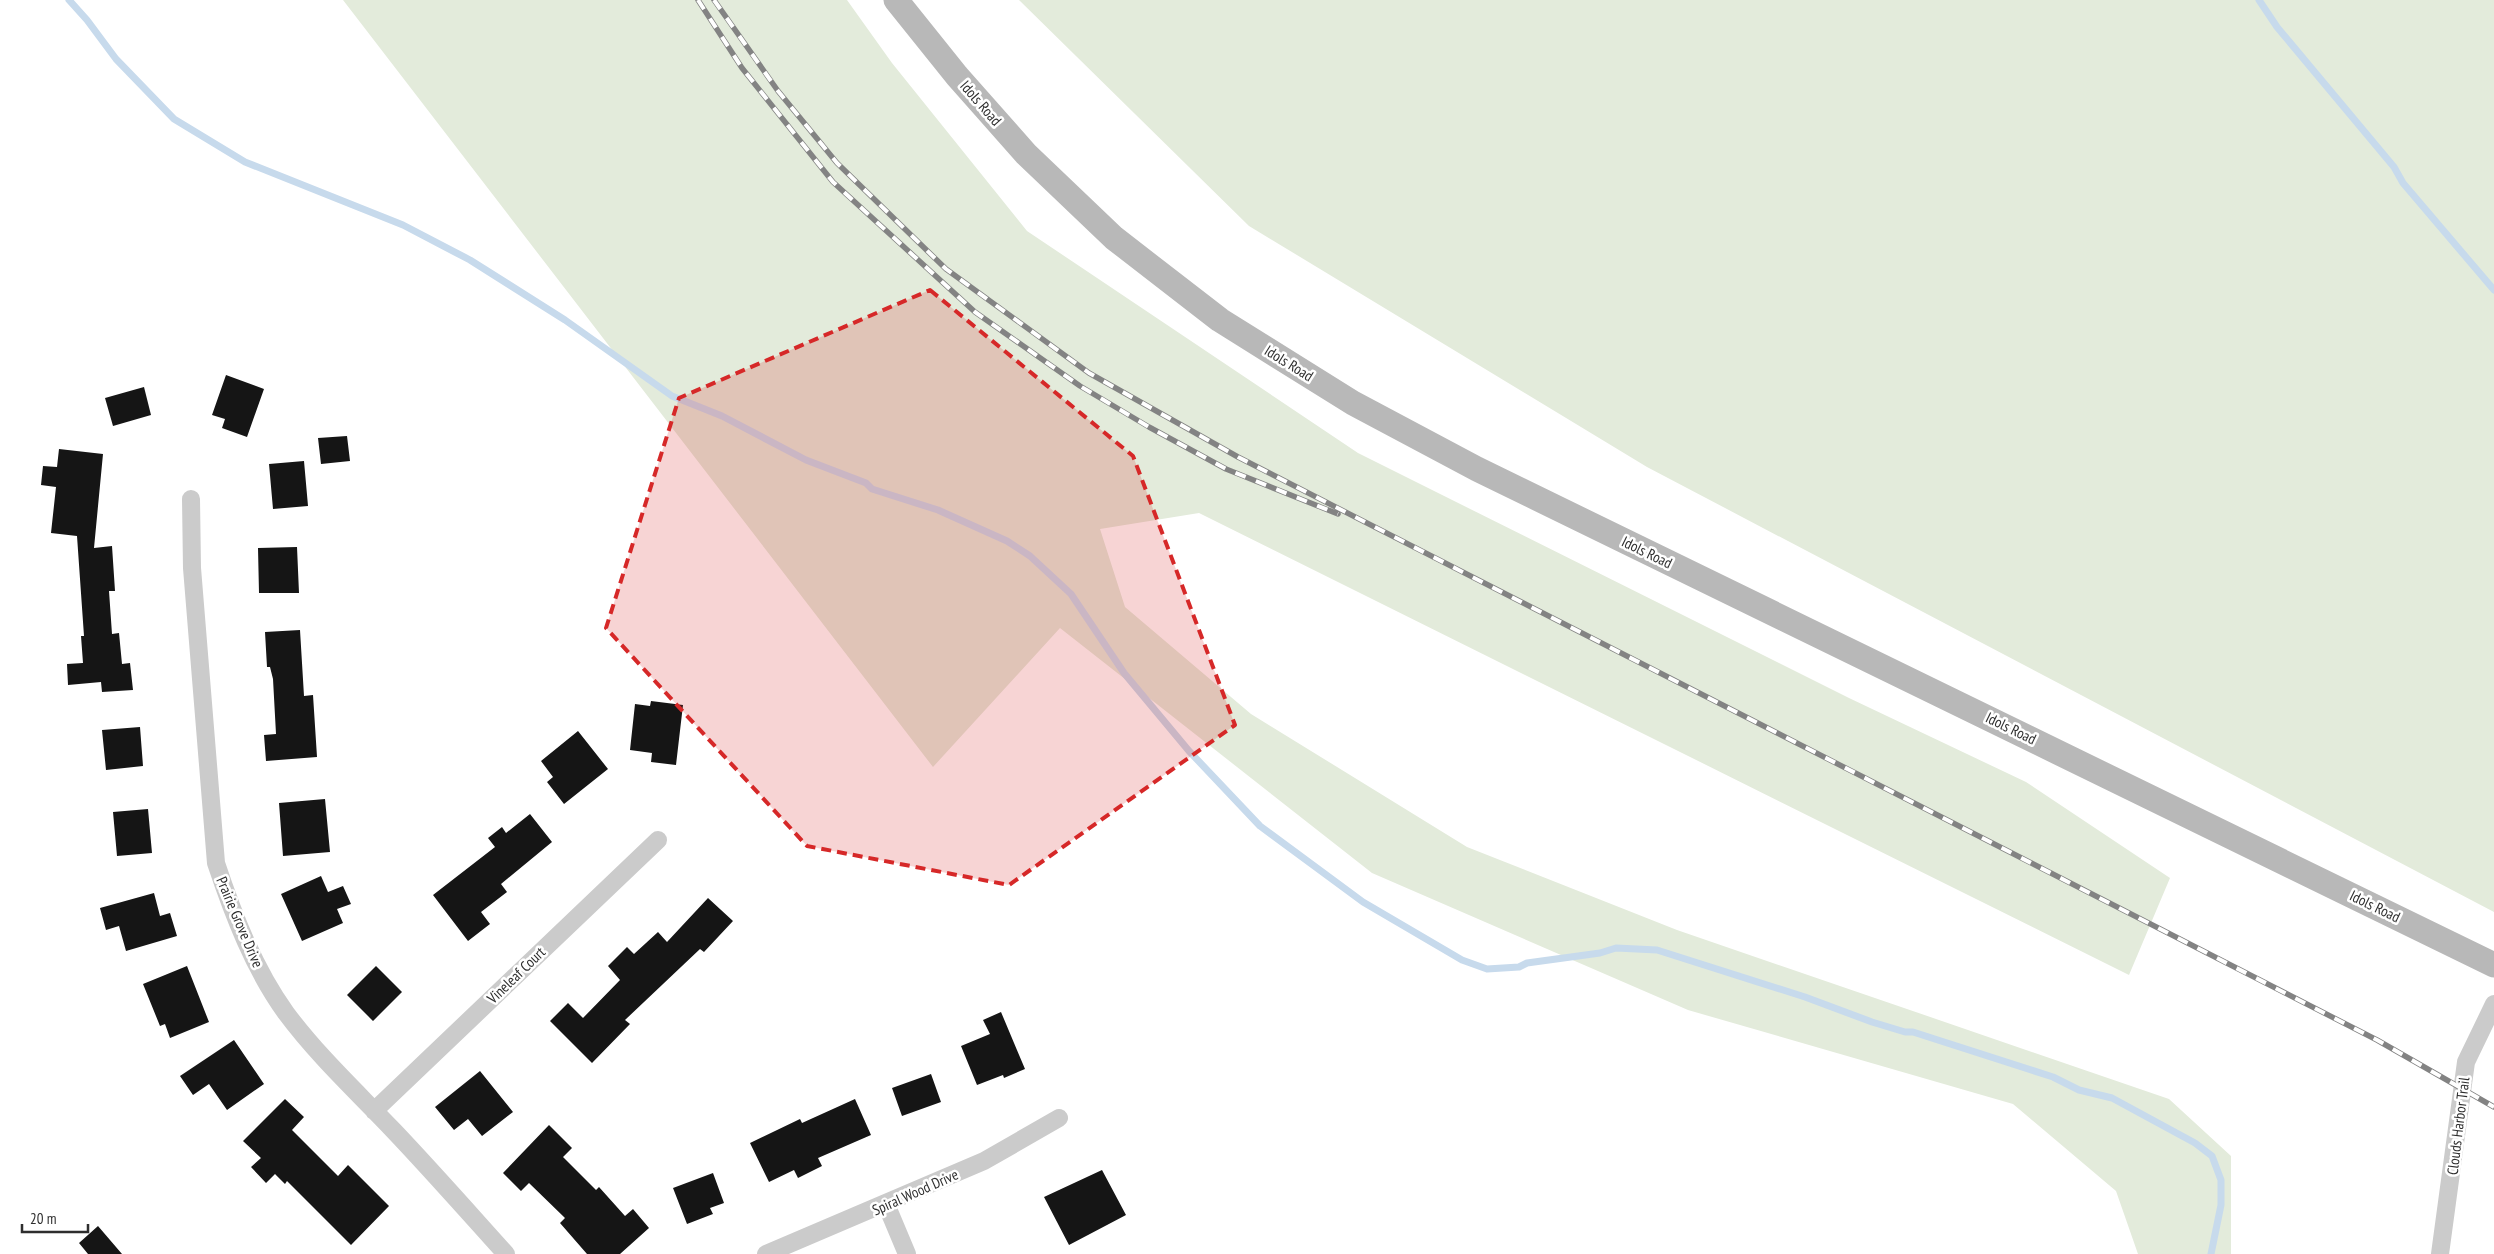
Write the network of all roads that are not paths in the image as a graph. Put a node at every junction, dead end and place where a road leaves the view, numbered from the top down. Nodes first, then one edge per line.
1 (896, 0) edge
2 (191, 499) dead end
3 (658, 840) dead end
4 (2494, 965) edge
5 (2494, 1004) edge
6 (374, 1111) junction
7 (1059, 1118) dead end
8 (886, 1204) junction
9 (506, 1254) edge
10 (766, 1254) edge
11 (907, 1254) edge
12 (2440, 1254) edge

1 - 4 main road, Idols Road
2 - 6 street, Prairie Grove Drive
3 - 6 street, Vineleaf Court
5 - 12 street, Clouds Harbor Trail
6 - 9 street, Prairie Grove Drive
7 - 8 street, Spiral Wood Drive
8 - 10 street, Spiral Wood Drive
8 - 11 street

